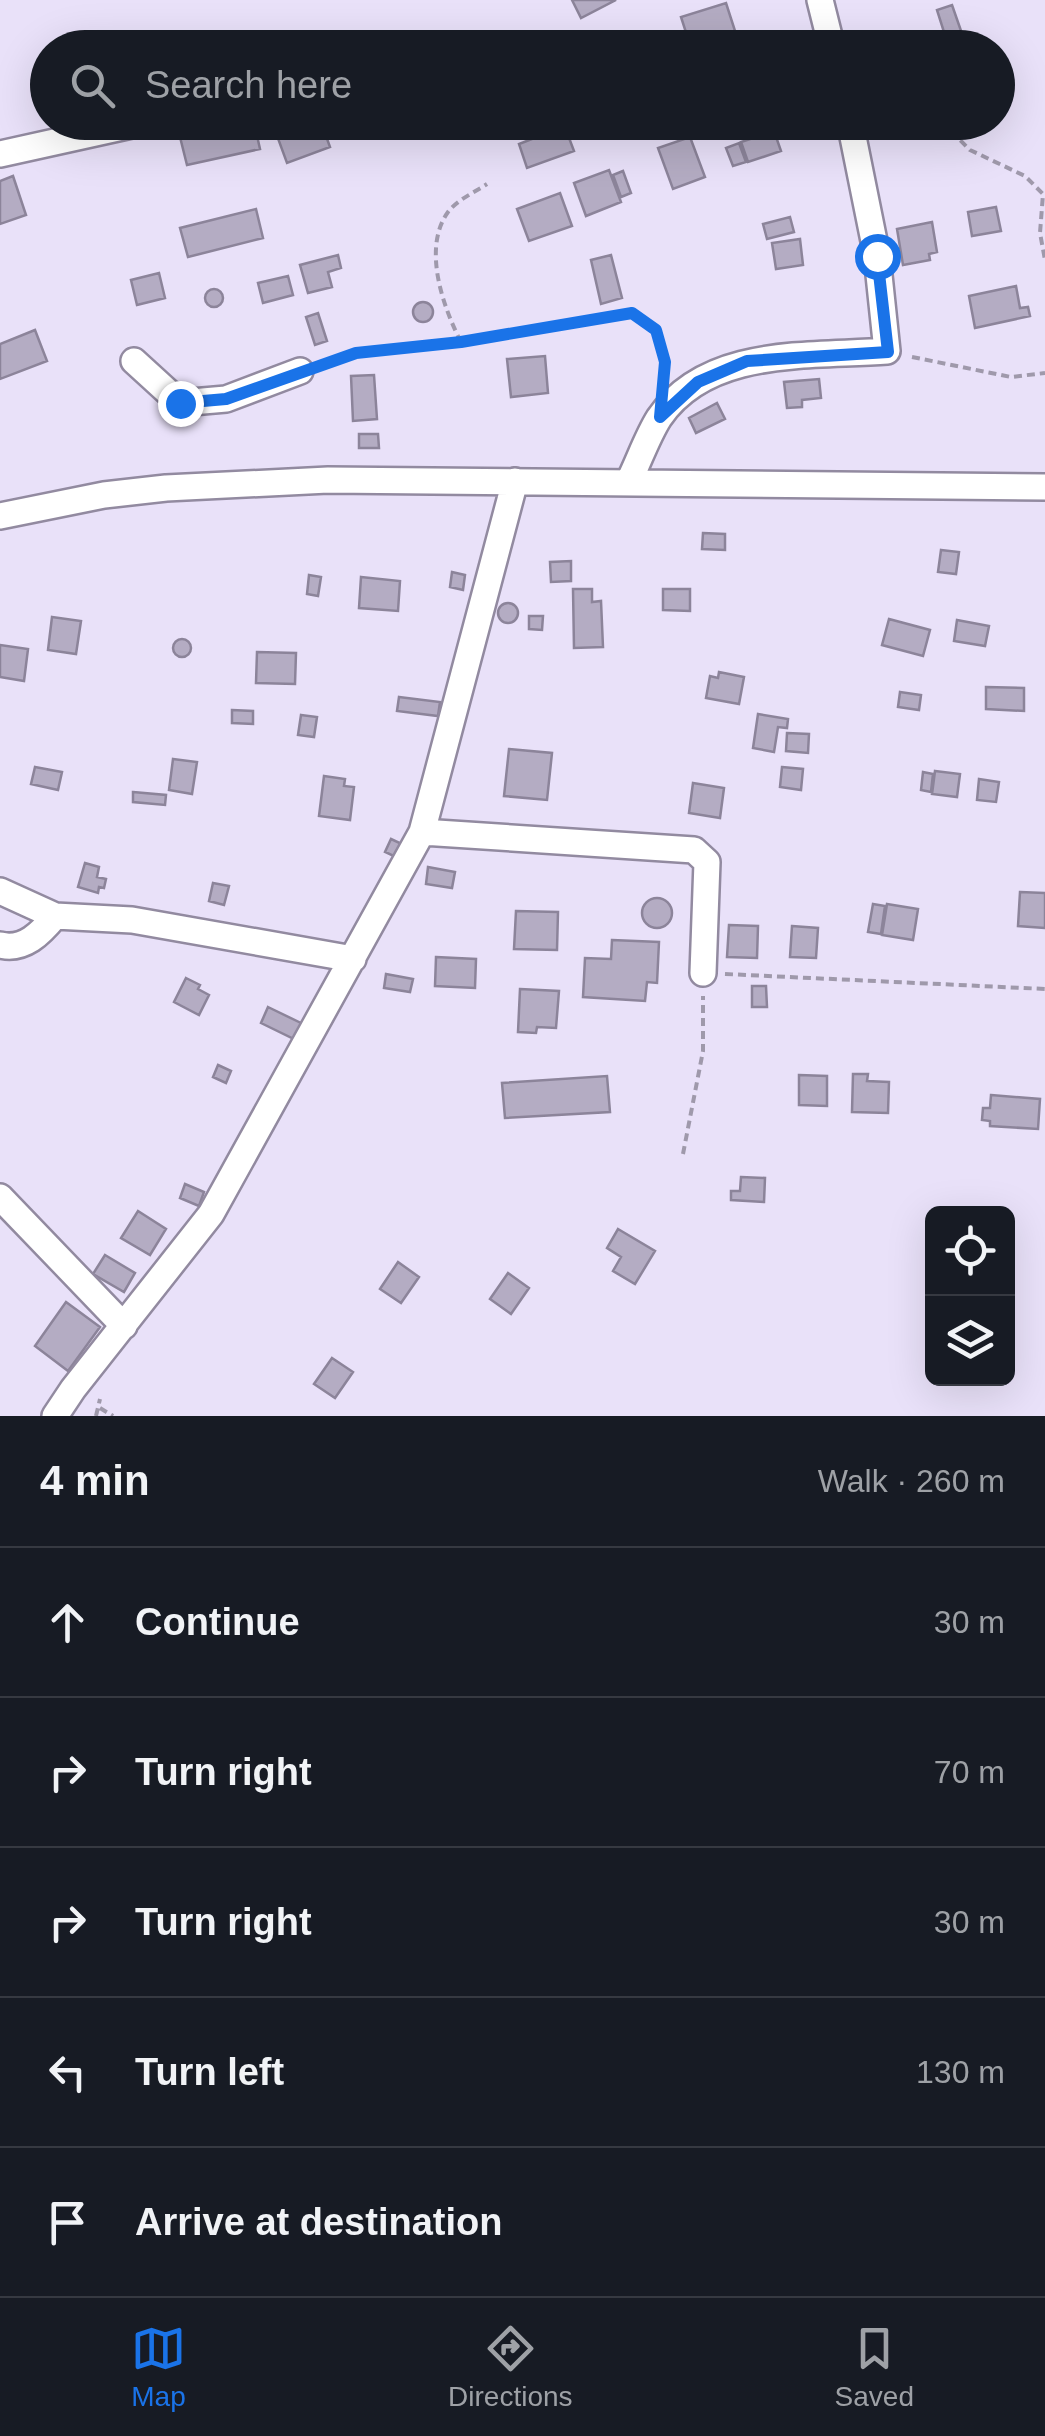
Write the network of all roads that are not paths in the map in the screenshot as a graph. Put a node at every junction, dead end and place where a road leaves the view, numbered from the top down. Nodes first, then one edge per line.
1 (820, 0) edge
2 (828, 30) edge
3 (63, 140) edge
4 (854, 140) edge
5 (0, 154) edge
6 (134, 361) dead end
7 (300, 372) road end
8 (515, 481) junction
9 (629, 481) junction
10 (1045, 486) edge
11 (0, 516) edge
12 (422, 832) junction
13 (0, 891) edge
14 (54, 916) junction
15 (0, 945) edge
16 (352, 958) junction
17 (703, 972) road end
18 (0, 1197) edge
19 (124, 1326) junction
20 (73, 1388) junction
21 (45, 1416) edge
22 (55, 1416) edge

1 - 2 street
3 - 5 street
4 - 9 street
6 - 7 street
8 - 9 street
8 - 11 street
8 - 12 street
9 - 10 street
12 - 16 street
12 - 17 street
13 - 14 street
14 - 15 street
14 - 16 street
16 - 19 street
18 - 19 street
19 - 20 street
20 - 21 street
20 - 22 street

